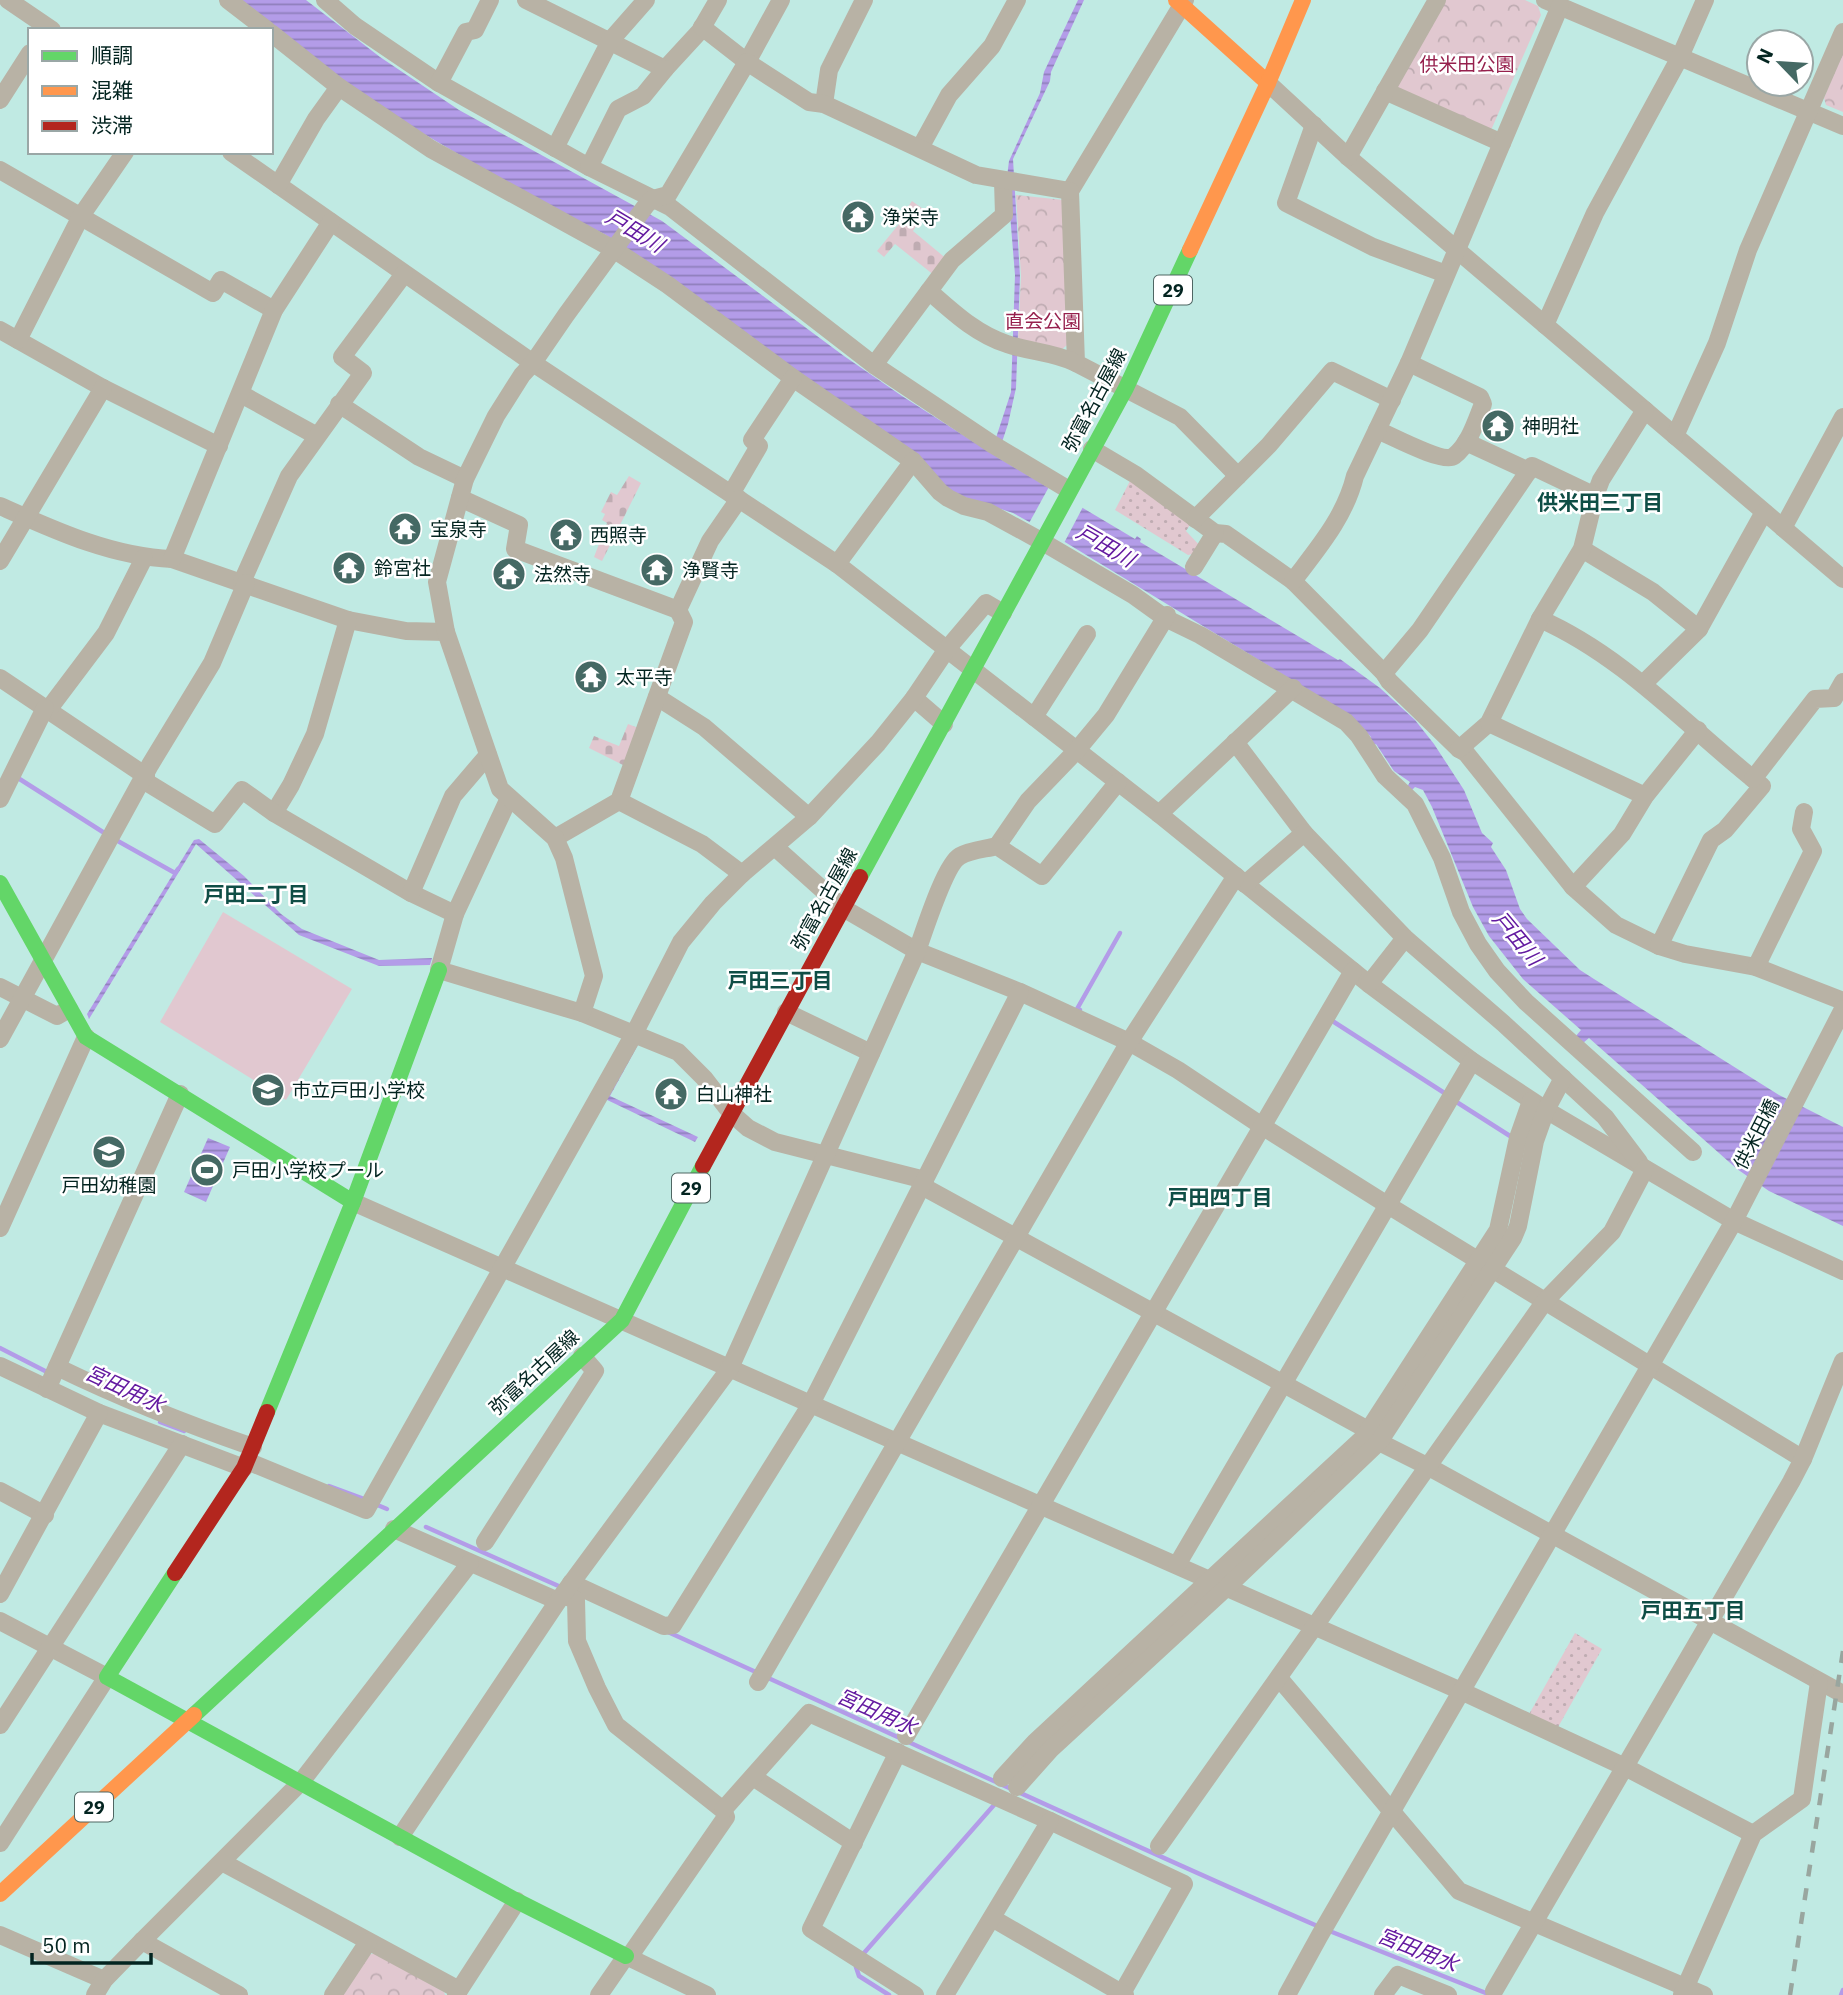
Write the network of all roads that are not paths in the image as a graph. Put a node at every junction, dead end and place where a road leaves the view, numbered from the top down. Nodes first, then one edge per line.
1 (8, 0) edge
2 (228, 0) edge
3 (325, 0) edge
4 (490, 0) edge
5 (526, 0) edge
6 (646, 0) edge
7 (718, 0) edge
8 (781, 0) edge
9 (864, 0) edge
10 (1017, 0) edge
11 (1303, 0) edge
12 (1437, 0) edge
13 (1705, 0) edge
14 (1181, 2) edge
15 (1553, 3) edge
16 (702, 27) junction
17 (46, 28) edge
18 (264, 28) edge
19 (1843, 32) edge
20 (273, 35) edge
21 (610, 41) junction
22 (28, 55) edge
23 (1680, 57) junction
24 (747, 62) junction
25 (665, 69) junction
26 (439, 83) junction
27 (1268, 83) junction
28 (339, 87) junction
29 (1385, 91) junction
30 (0, 100) edge
31 (824, 104) junction
32 (1810, 112) junction
33 (1314, 125) junction
34 (1843, 126) edge
35 (1502, 143) junction
36 (555, 148) junction
37 (920, 148) junction
38 (124, 154) edge
39 (234, 154) edge
40 (1348, 157) junction
41 (589, 167) junction
42 (0, 170) edge
43 (1009, 182) junction
44 (278, 185) junction
45 (1070, 191) junction
46 (650, 202) junction
47 (81, 216) junction
48 (331, 222) junction
49 (613, 249) junction
50 (1457, 250) junction
51 (404, 274) junction
52 (1446, 274) junction
53 (929, 291) junction
54 (274, 310) junction
55 (1545, 325) junction
56 (0, 330) edge
57 (19, 340) junction
58 (533, 363) junction
59 (1076, 363) junction
60 (1409, 363) junction
61 (874, 365) junction
62 (793, 378) junction
63 (103, 388) junction
64 (1126, 388) junction
65 (241, 394) junction
66 (1392, 400) junction
67 (339, 404) junction
68 (1645, 410) junction
69 (1843, 417) edge
70 (1377, 430) junction
71 (317, 436) junction
72 (1675, 436) junction
73 (1838, 441) edge
74 (1466, 442) junction
75 (219, 446) junction
76 (1092, 449) junction
77 (913, 461) junction
78 (1529, 471) junction
79 (1238, 476) junction
80 (466, 479) junction
81 (1068, 491) junction
82 (735, 496) junction
83 (1595, 496) junction
84 (460, 498) junction
85 (0, 506) edge
86 (1764, 512) junction
87 (24, 517) junction
88 (1195, 519) junction
89 (1783, 528) junction
90 (1214, 533) junction
91 (1042, 539) junction
92 (1582, 549) junction
93 (144, 558) junction
94 (172, 559) junction
95 (0, 561) edge
96 (837, 564) junction
97 (1194, 567) dead end
98 (1843, 579) edge
99 (1293, 581) junction
100 (244, 583) junction
101 (678, 610) junction
102 (1003, 613) junction
103 (1166, 617) junction
104 (1540, 619) junction
105 (348, 620) junction
106 (1699, 629) junction
107 (446, 632) junction
108 (1087, 634) dead end
109 (947, 649) junction
110 (974, 670) junction
111 (1384, 673) junction
112 (0, 678) edge
113 (1843, 682) edge
114 (1643, 684) junction
115 (1293, 688) junction
116 (657, 697) junction
117 (914, 698) junction
118 (46, 709) junction
119 (1034, 717) junction
120 (1489, 723) junction
121 (944, 724) junction
122 (1698, 730) junction
123 (1235, 743) junction
124 (1077, 750) junction
125 (1459, 750) junction
126 (488, 755) junction
127 (145, 778) junction
128 (1754, 779) junction
129 (1118, 782) junction
130 (1645, 796) junction
131 (509, 798) junction
132 (0, 799) edge
133 (619, 801) junction
134 (1804, 811) dead end
135 (274, 813) junction
136 (1159, 814) junction
137 (809, 817) junction
138 (1304, 833) junction
139 (555, 838) junction
140 (998, 846) junction
141 (776, 848) junction
142 (742, 874) junction
143 (1241, 880) junction
144 (0, 883) edge
145 (1573, 887) junction
146 (411, 893) junction
147 (843, 908) junction
148 (455, 914) junction
149 (1405, 938) junction
150 (1659, 946) junction
151 (917, 951) junction
152 (43, 963) junction
153 (1756, 967) junction
154 (439, 970) junction
155 (1353, 971) junction
156 (1369, 984) junction
157 (0, 987) edge
158 (1020, 992) junction
159 (22, 998) junction
160 (1843, 1001) edge
161 (69, 1009) junction
162 (1843, 1009) edge
163 (786, 1012) junction
164 (582, 1013) junction
165 (634, 1034) junction
166 (86, 1037) junction
167 (0, 1039) edge
168 (1129, 1042) junction
169 (871, 1053) junction
170 (1472, 1061) junction
171 (1557, 1073) junction
172 (180, 1094) junction
173 (1539, 1105) junction
174 (731, 1113) junction
175 (1262, 1126) junction
176 (1693, 1152) dead end
177 (825, 1155) junction
178 (1645, 1169) junction
179 (923, 1183) junction
180 (353, 1202) junction
181 (1386, 1204) junction
182 (1734, 1222) junction
183 (0, 1228) edge
184 (1015, 1237) junction
185 (1486, 1264) junction
186 (502, 1268) junction
187 (1843, 1271) edge
188 (1545, 1301) junction
189 (1153, 1312) junction
190 (622, 1320) junction
191 (582, 1356) junction
192 (1843, 1362) edge
193 (1650, 1365) junction
194 (0, 1366) edge
195 (730, 1368) junction
196 (53, 1376) junction
197 (1283, 1383) junction
198 (811, 1404) junction
199 (99, 1413) junction
200 (1374, 1436) junction
201 (897, 1442) junction
202 (181, 1444) junction
203 (248, 1459) junction
204 (1803, 1459) junction
205 (1429, 1467) junction
206 (0, 1491) edge
207 (1040, 1505) junction
208 (45, 1515) junction
209 (394, 1529) junction
210 (1553, 1536) junction
211 (485, 1542) dead end
212 (470, 1563) junction
213 (1177, 1565) junction
214 (1218, 1584) junction
215 (565, 1591) junction
216 (0, 1594) edge
217 (0, 1621) edge
218 (1709, 1622) junction
219 (1314, 1626) junction
220 (51, 1648) junction
221 (107, 1677) junction
222 (761, 1677) dead end
223 (1279, 1678) junction
224 (1819, 1682) junction
225 (1461, 1691) junction
226 (1843, 1694) edge
227 (187, 1720) junction
228 (0, 1725) edge
229 (902, 1744) junction
230 (1625, 1767) junction
231 (753, 1777) junction
232 (302, 1782) junction
233 (1010, 1782) dead end
234 (723, 1810) junction
235 (1392, 1810) junction
236 (1049, 1821) junction
237 (1753, 1834) junction
238 (400, 1837) junction
239 (0, 1843) edge
240 (854, 1843) junction
241 (1159, 1846) dead end
242 (222, 1862) junction
243 (4, 1883) edge
244 (517, 1901) junction
245 (992, 1918) junction
246 (1534, 1922) junction
247 (0, 1935) edge
248 (142, 1941) junction
249 (368, 1942) junction
250 (627, 1957) junction
251 (99, 1988) edge
252 (216, 1990) edge
253 (1494, 1991) dead end
254 (1684, 1991) edge
255 (457, 1992) edge
256 (695, 1992) edge
257 (1123, 1994) edge
258 (239, 1995) edge
259 (333, 1995) edge
260 (599, 1995) edge
261 (915, 1995) edge
262 (945, 1995) edge
263 (1287, 1995) edge
264 (1383, 1995) edge
265 (1448, 1995) edge
266 (1704, 1995) edge

1 - 17 street
2 - 18 street
3 - 26 street
4 - 26 street
5 - 21 street
6 - 21 street
7 - 16 street
8 - 24 street
9 - 31 street
10 - 37 street
11 - 27 main road, 弥富名古屋線 / 29
12 - 29 street
13 - 23 street
14 - 27 main road
14 - 45 street
15 - 23 street
15 - 35 street
16 - 24 street
16 - 25 street
19 - 32 street
20 - 28 street
21 - 25 street
21 - 36 street
22 - 30 street
23 - 32 street
23 - 55 street
24 - 31 street
24 - 46 street
25 - 41 street
26 - 36 street
27 - 33 street
27 - 64 main road, 弥富名古屋線 / 29
28 - 44 street
28 - 49 street
29 - 35 street
29 - 40 street
31 - 37 street
32 - 34 street
32 - 72 street
33 - 40 street
33 - 52 street
35 - 50 street
36 - 41 street
37 - 43 street
38 - 47 street
39 - 44 street
40 - 50 street
41 - 46 street
42 - 47 street
43 - 45 street
43 - 53 street
44 - 48 street
45 - 59 street
46 - 49 street
46 - 61 street
47 - 54 street
47 - 57 street
48 - 51 street
48 - 54 street
49 - 58 street
49 - 62 street
50 - 52 street
50 - 55 street
51 - 58 street
51 - 67 street
52 - 60 street
53 - 59 street
53 - 61 street
54 - 65 street
55 - 68 street
56 - 57 street
57 - 63 street
58 - 80 street
58 - 82 street
59 - 64 street
60 - 66 street
60 - 74 street
61 - 81 street
62 - 77 street
62 - 82 street
63 - 75 street
63 - 87 street
64 - 76 main road, 弥富名古屋線 / 29
64 - 79 street
65 - 71 street
65 - 75 street
66 - 70 street
66 - 79 street
67 - 71 street
67 - 80 street
68 - 72 street
68 - 83 street
69 - 73 street
70 - 74 street
70 - 99 street
71 - 100 street
72 - 86 street
73 - 89 street
74 - 78 street
75 - 94 street
76 - 81 main road, 弥富名古屋線 / 29
76 - 88 street
77 - 91 street
77 - 96 street
78 - 83 street
78 - 111 street
79 - 88 street
80 - 84 street
81 - 91 main road, 弥富名古屋線 / 29
82 - 96 street
82 - 101 street
83 - 92 street
84 - 101 street
84 - 107 street
85 - 87 street
86 - 89 street
86 - 106 street
87 - 93 street
87 - 95 street
88 - 90 street
89 - 98 street
90 - 97 street
90 - 99 street
91 - 102 main road, 弥富名古屋線 / 29
91 - 103 street
92 - 104 street
92 - 106 street
93 - 94 street
93 - 118 street
94 - 100 street
96 - 109 street
99 - 111 street
100 - 105 street
100 - 127 street
101 - 116 street
102 - 109 street
102 - 110 main road, 弥富名古屋線 / 29
103 - 115 street
103 - 124 street
104 - 114 street
104 - 120 street
105 - 107 street
105 - 135 street
106 - 114 street
107 - 126 street
108 - 119 street
109 - 110 street
109 - 117 street
110 - 119 street
110 - 121 main road, 弥富名古屋線 / 29
111 - 125 street
112 - 118 street
113 - 128 street
114 - 122 street
115 - 123 street
115 - 176 street
116 - 133 street
116 - 137 street
117 - 121 street
117 - 137 street
118 - 127 street
118 - 132 street
119 - 124 street
120 - 125 street
120 - 130 street
121 - 147 main road, 弥富名古屋線 / 29
122 - 128 street
122 - 130 street
123 - 136 street
123 - 138 street
124 - 129 street
124 - 140 street
125 - 145 street
126 - 131 street
126 - 146 street
127 - 135 street
127 - 152 street
128 - 150 street
129 - 136 street
129 - 140 street
130 - 145 street
131 - 139 street
131 - 148 street
133 - 139 street
133 - 142 street
134 - 153 street
135 - 146 street
136 - 143 street
137 - 141 street
138 - 143 street
138 - 149 street
139 - 164 street
140 - 151 street
141 - 142 street
141 - 147 street
142 - 165 street
143 - 155 street
143 - 168 street
144 - 152 main road
145 - 150 street
146 - 148 street
147 - 151 street
147 - 163 main road, 弥富名古屋線 / 29
148 - 154 street
149 - 156 street
149 - 171 street
150 - 153 street
151 - 158 street
151 - 169 street
152 - 159 street
152 - 161 main road
153 - 160 street
154 - 164 street
154 - 180 main road
155 - 156 street
155 - 175 street
156 - 170 street
157 - 159 street
158 - 168 street
158 - 179 street
159 - 161 street
159 - 167 street
161 - 166 main road
162 - 182 street, 供米田橋
163 - 169 street
163 - 174 main road, 弥富名古屋線 / 29
164 - 165 street
165 - 174 street
165 - 186 street
166 - 172 main road
166 - 183 street
168 - 175 street
168 - 184 street
169 - 177 street
170 - 173 street
170 - 181 street
171 - 173 street
171 - 178 street
172 - 180 main road
172 - 196 street
173 - 178 street
173 - 185 street
174 - 177 street
174 - 190 main road, 弥富名古屋線 / 29
175 - 181 street
175 - 189 street
177 - 179 street
177 - 195 street
178 - 182 street
178 - 188 street
179 - 184 street
179 - 198 street
180 - 186 street
180 - 203 main road
181 - 185 street
181 - 197 street
182 - 187 street
182 - 193 street, 供米田橋
184 - 189 street
184 - 201 street
185 - 188 street
185 - 200 street
186 - 190 street
186 - 203 street
188 - 193 street
188 - 205 street
189 - 197 street
189 - 207 street
190 - 191 main road, 弥富名古屋線 / 29
190 - 195 street
191 - 209 main road, 弥富名古屋線 / 29
191 - 211 street
192 - 204 street
193 - 204 street
193 - 210 street, 供米田橋
194 - 196 street
195 - 198 street
195 - 215 street
196 - 199 street
196 - 203 street
197 - 200 street
197 - 213 street
198 - 201 street
198 - 215 street
199 - 202 street
199 - 208 street
200 - 205 street
200 - 214 street
201 - 207 street
201 - 222 street
202 - 203 street
202 - 220 street
203 - 221 main road
204 - 218 street
205 - 210 street
205 - 219 street
206 - 208 street
207 - 213 street
207 - 229 street
208 - 216 street
209 - 212 street
209 - 227 main road, 弥富名古屋線 / 29
210 - 218 street
210 - 225 street, 供米田橋
212 - 215 street
212 - 232 street
213 - 214 street
214 - 219 street
214 - 233 street
215 - 234 street
215 - 238 street
217 - 220 street
218 - 224 street
218 - 230 street
219 - 223 street
219 - 225 street
220 - 221 street
220 - 228 street
221 - 227 main road
221 - 239 street
223 - 235 street
223 - 241 street
224 - 226 street
224 - 237 street
225 - 230 street
225 - 235 street, 供米田橋
227 - 232 main road
227 - 243 main road, 弥富名古屋線 / 29
229 - 231 street
229 - 236 street
229 - 240 street
230 - 237 street
230 - 246 street
231 - 234 street
231 - 240 street
232 - 238 main road
232 - 242 street
234 - 250 street
235 - 246 street
235 - 263 street, 供米田橋
236 - 245 street
236 - 257 street
237 - 254 street
238 - 244 main road
240 - 261 street
242 - 248 street
242 - 249 street
244 - 250 main road
244 - 255 street
245 - 257 street
245 - 262 street
246 - 253 street
246 - 254 street
247 - 251 street
248 - 251 street
248 - 252 street
249 - 255 street
249 - 259 street
250 - 256 street
250 - 260 street
252 - 258 street
254 - 266 street
264 - 265 street

